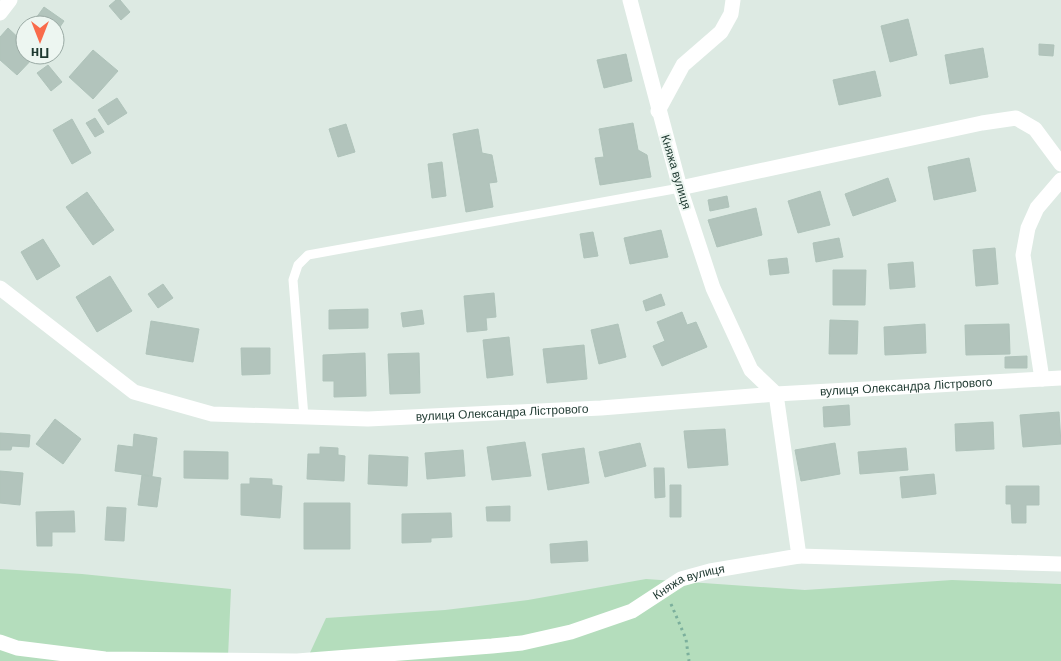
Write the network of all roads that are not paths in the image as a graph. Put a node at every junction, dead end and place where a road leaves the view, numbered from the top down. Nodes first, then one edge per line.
1 (10, 0) edge
2 (630, 0) edge
3 (733, 0) edge
4 (0, 14) edge
5 (658, 111) junction
6 (1061, 164) edge
7 (1061, 180) edge
8 (680, 188) junction
9 (0, 288) edge
10 (1042, 378) junction
11 (1061, 378) edge
12 (776, 394) junction
13 (304, 417) junction
14 (800, 556) junction
15 (1061, 564) edge
16 (0, 642) edge

1 - 4 street
2 - 5 street, Княжа вулиця
3 - 5 street
5 - 8 street, Княжа вулиця
6 - 8 street
7 - 10 street
8 - 12 street, Княжа вулиця
8 - 13 lane
9 - 13 street, вулиця Олександра Лістрового
10 - 11 street, вулиця Олександра Лістрового
10 - 12 street, вулиця Олександра Лістрового
12 - 13 street, вулиця Олександра Лістрового
12 - 14 street
14 - 15 street
14 - 16 street, Княжа вулиця

